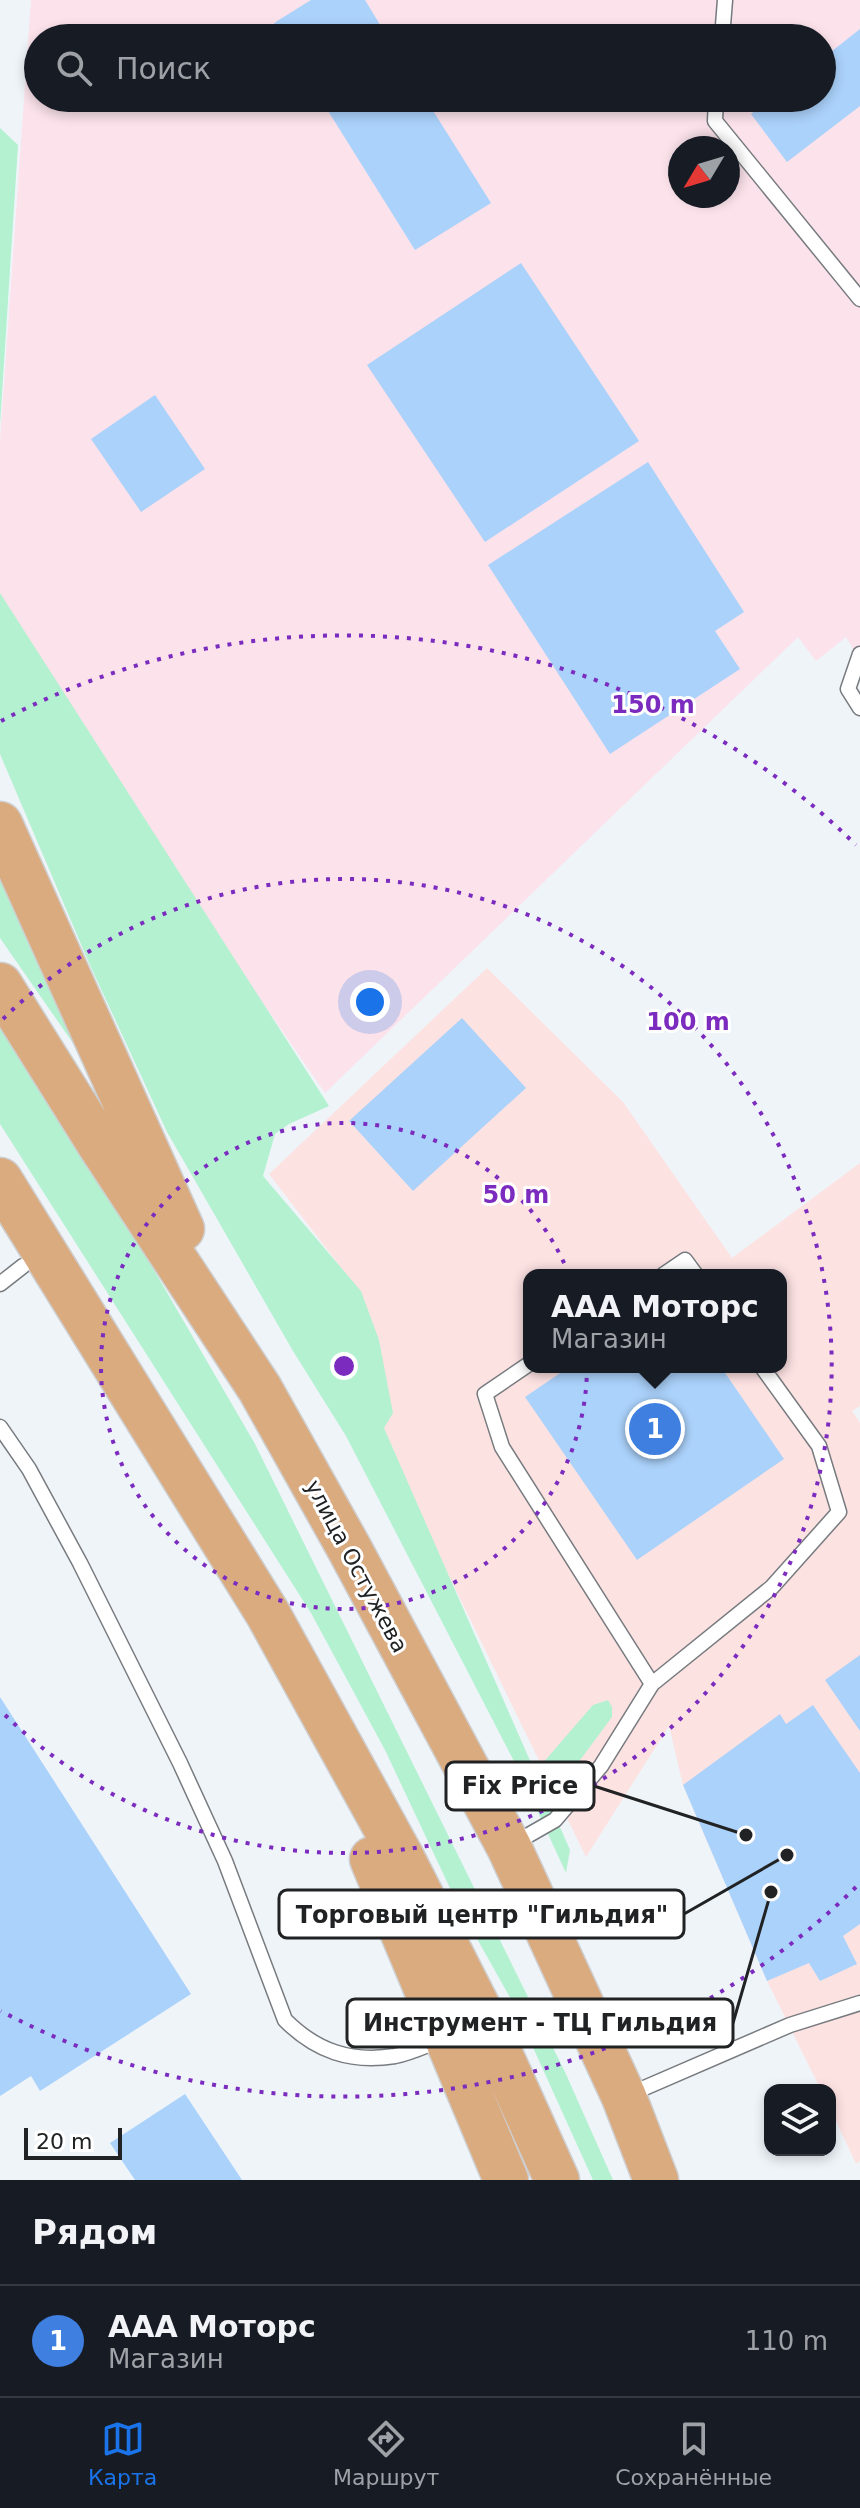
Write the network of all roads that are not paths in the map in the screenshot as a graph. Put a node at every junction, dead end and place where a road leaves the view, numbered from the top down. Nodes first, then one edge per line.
1 (725, 0) edge
2 (723, 24) edge
3 (715, 112) edge
4 (860, 299) edge
5 (860, 654) edge
6 (860, 708) edge
7 (0, 824) edge
8 (0, 985) edge
9 (0, 1180) edge
10 (8, 1264) edge
11 (672, 1269) edge
12 (692, 1269) edge
13 (523, 1368) edge
14 (766, 1373) edge
15 (127, 1388) junction
16 (260, 1389) junction
17 (0, 1427) edge
18 (268, 1614) junction
19 (652, 1684) junction
20 (509, 1847) junction
21 (860, 2003) edge
22 (448, 2037) junction
23 (624, 2097) junction
24 (506, 2180) edge
25 (557, 2180) edge
26 (656, 2180) edge

1 - 2 lane
3 - 4 lane
5 - 6 lane
7 - 16 main road
8 - 16 main road, улица Остужева
9 - 15 main road
10 - 15 main road
11 - 12 lane
13 - 19 lane
14 - 19 lane
15 - 18 main road
16 - 20 main road, улица Остужева
17 - 22 lane
18 - 22 main road
18 - 25 main road
19 - 20 lane
20 - 23 main road, улица Остужева
21 - 23 lane
22 - 24 main road
23 - 26 main road, улица Остужева

